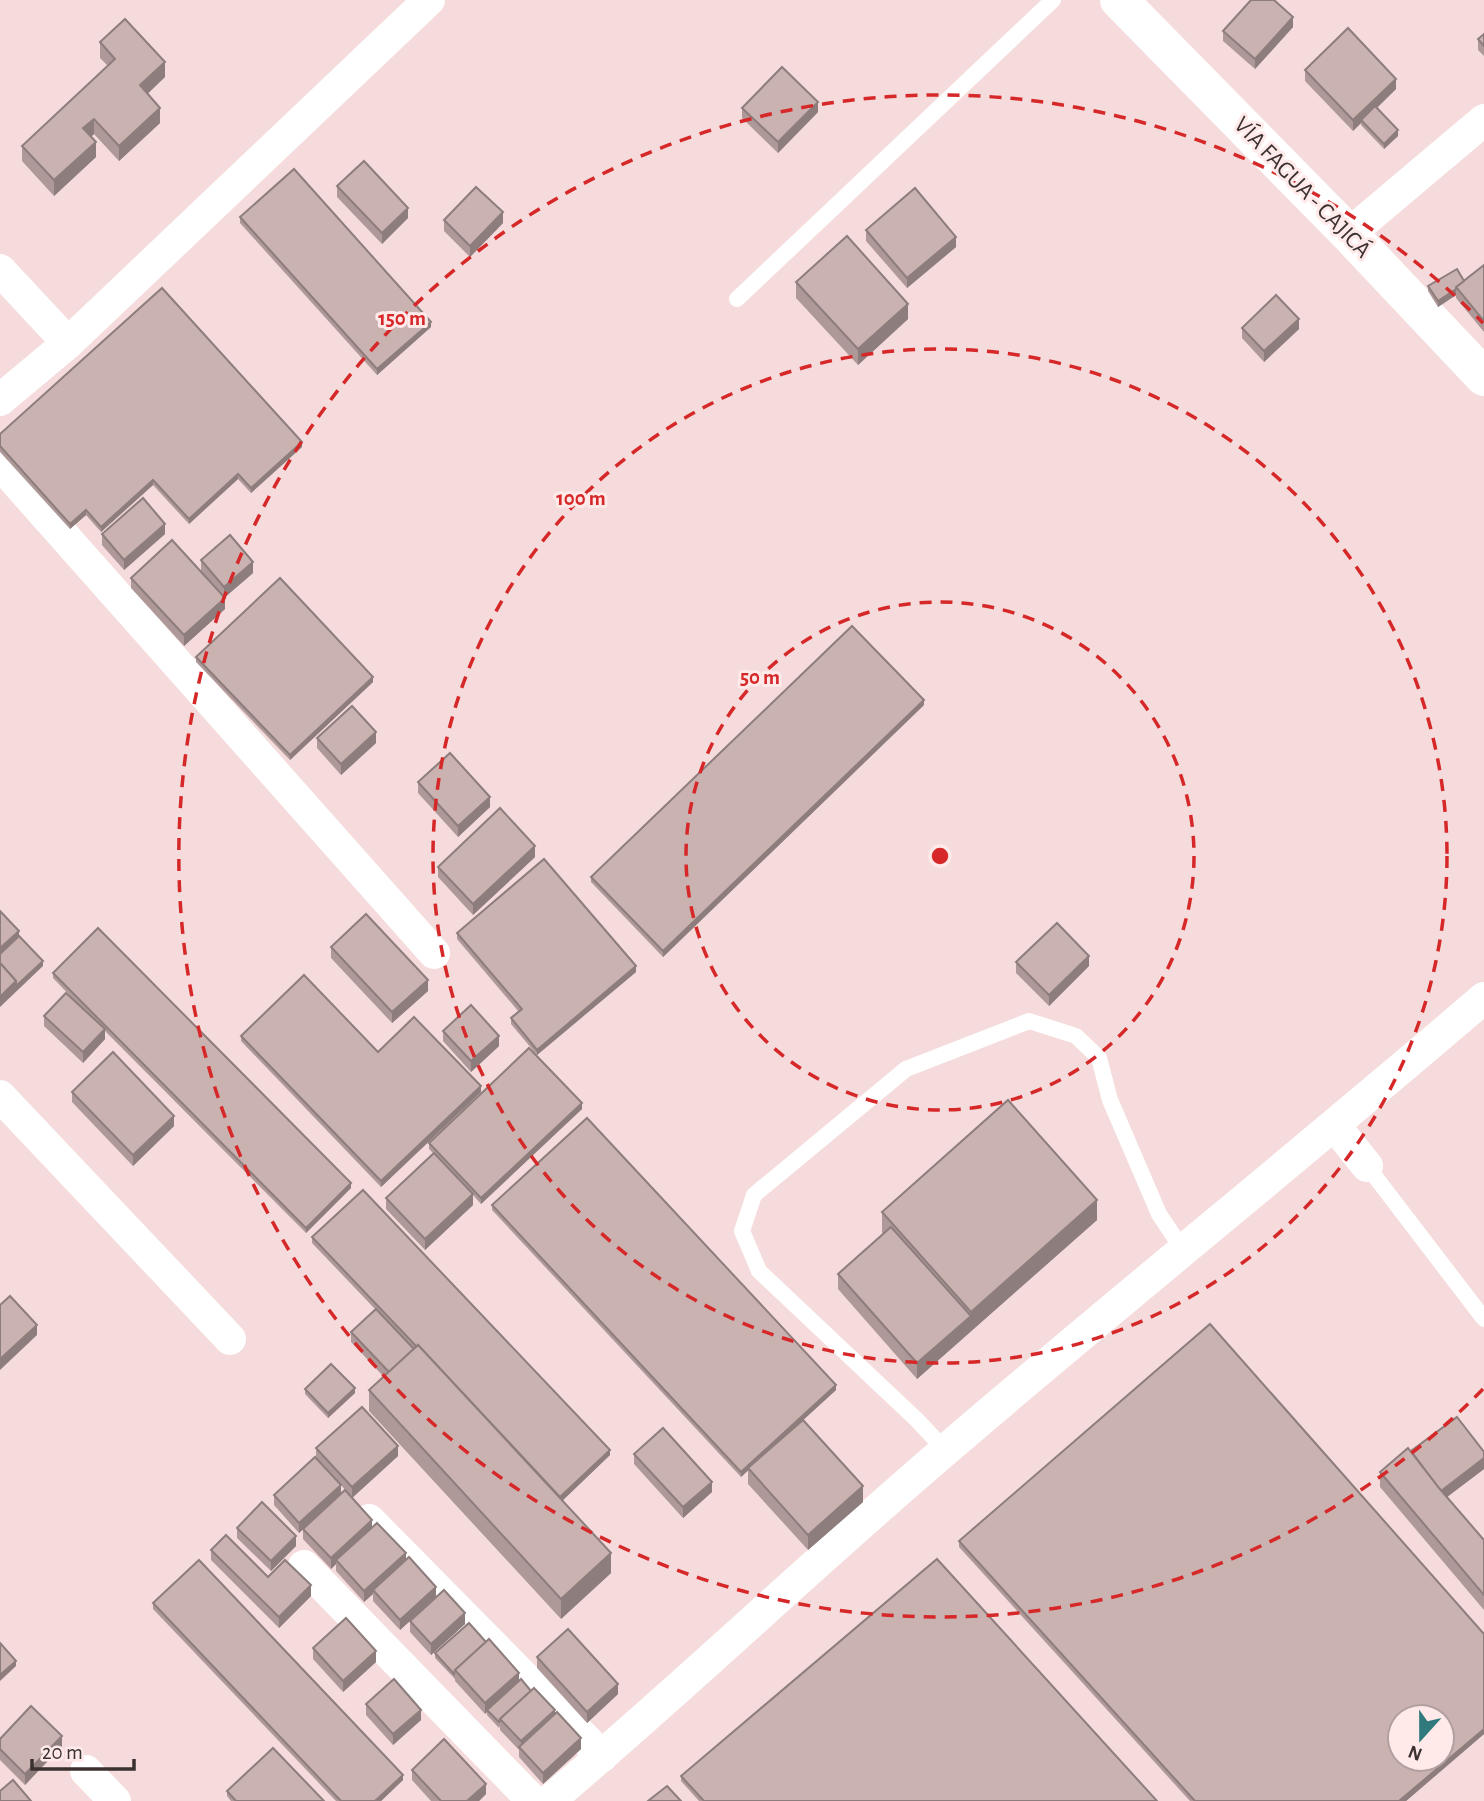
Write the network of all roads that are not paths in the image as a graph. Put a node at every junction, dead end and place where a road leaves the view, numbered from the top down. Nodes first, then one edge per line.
1 (429, 0) edge
2 (1053, 0) edge
3 (1134, 5) edge
4 (1484, 120) edge
5 (1349, 233) junction
6 (0, 270) edge
7 (737, 299) dead end
8 (68, 343) junction
9 (1484, 377) edge
10 (0, 400) edge
11 (0, 464) edge
12 (434, 953) dead end
13 (1484, 998) edge
14 (0, 1096) edge
15 (1335, 1126) junction
16 (1367, 1166) joint
17 (1183, 1250) junction
18 (1484, 1319) edge
19 (230, 1339) dead end
20 (945, 1450) junction
21 (369, 1520) edge
22 (304, 1566) dead end
23 (602, 1756) junction
24 (86, 1771) dead end
25 (115, 1801) edge
26 (533, 1801) edge
27 (550, 1801) edge

1 - 8 street
2 - 7 lane
3 - 5 street, VÍA FAGUA - CAJICÁ
4 - 5 street
5 - 9 street, VÍA FAGUA - CAJICÁ
6 - 8 street
8 - 10 street
11 - 12 street
13 - 15 street
14 - 19 street
15 - 16 street
15 - 17 street
16 - 18 lane
17 - 20 street
17 - 20 lane
20 - 23 street
21 - 23 street
22 - 26 street
23 - 27 street
24 - 25 street

